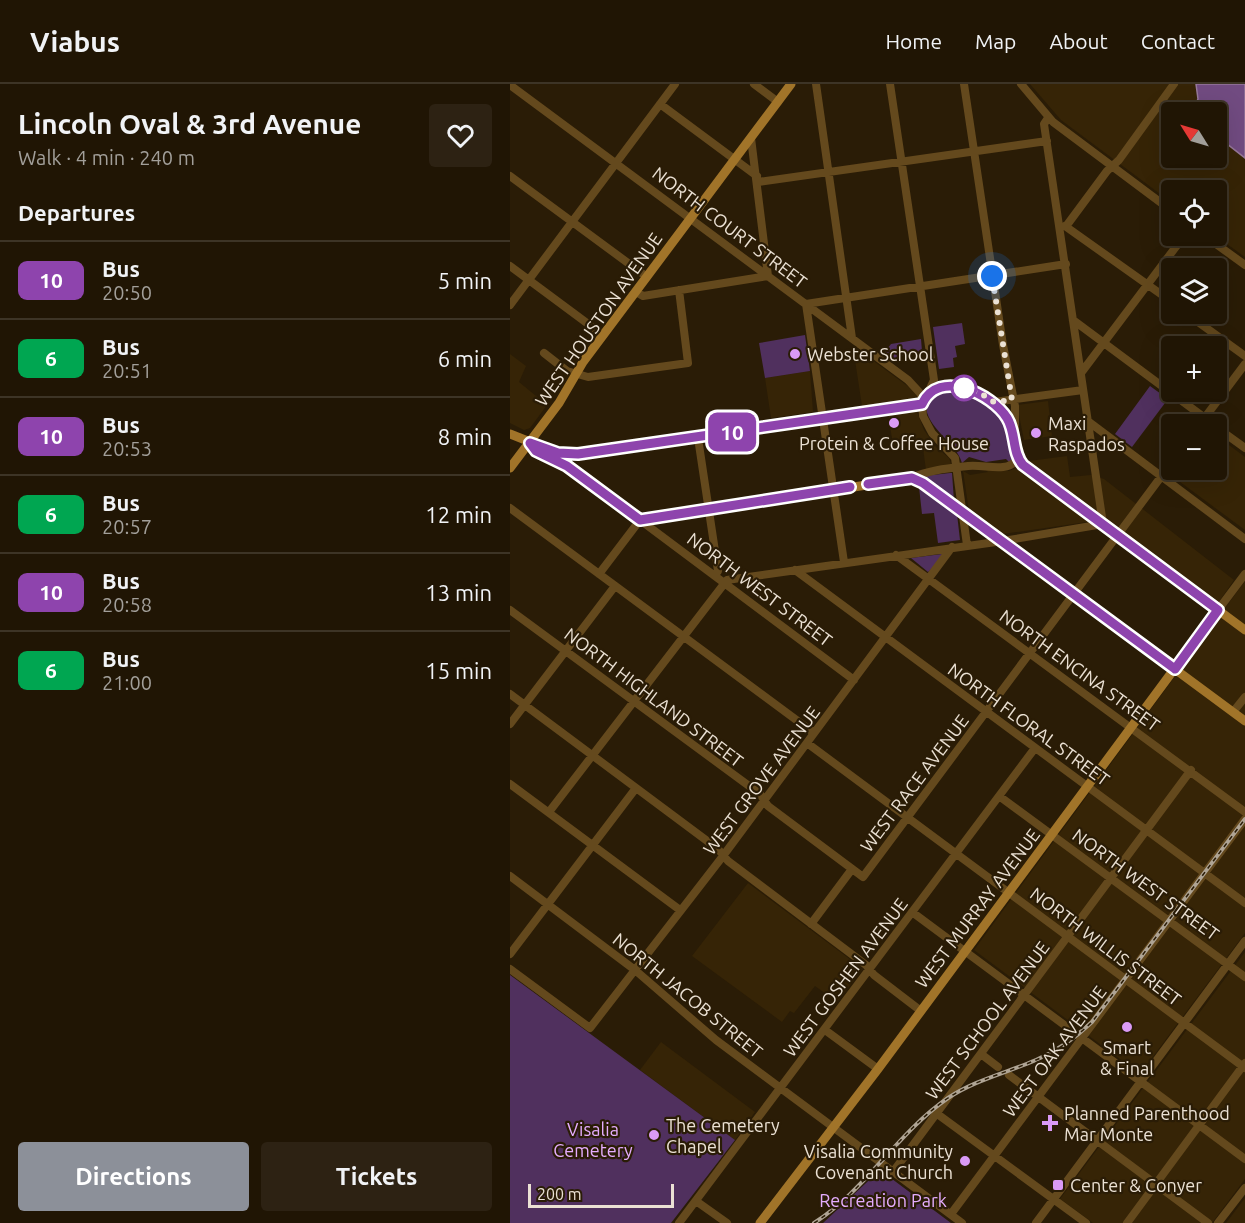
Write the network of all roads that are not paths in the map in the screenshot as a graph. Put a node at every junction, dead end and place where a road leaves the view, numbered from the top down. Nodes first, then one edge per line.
1 (675, 84) edge
2 (754, 84) edge
3 (791, 84) edge
4 (816, 84) edge
5 (890, 84) edge
6 (964, 84) edge
7 (1021, 84) edge
8 (1174, 84) edge
9 (510, 85) edge
10 (778, 102) junction
11 (660, 104) junction
12 (1048, 118) junction
13 (752, 138) junction
14 (1047, 141) junction
15 (974, 152) junction
16 (735, 160) junction
17 (616, 163) junction
18 (902, 163) junction
19 (1112, 167) junction
20 (828, 173) junction
21 (510, 176) edge
22 (757, 179) junction
23 (1161, 203) edge
24 (691, 218) junction
25 (573, 222) junction
26 (1064, 226) junction
27 (1176, 246) edge
28 (1219, 246) edge
29 (1066, 264) junction
30 (1245, 265) edge
31 (510, 266) edge
32 (768, 276) junction
33 (992, 276) junction
34 (647, 277) junction
35 (529, 279) junction
36 (919, 285) junction
37 (1147, 285) junction
38 (679, 290) junction
39 (636, 292) junction
40 (1161, 295) edge
41 (848, 298) junction
42 (806, 304) junction
43 (510, 305) edge
44 (1073, 320) junction
45 (1201, 324) edge
46 (603, 336) junction
47 (852, 338) junction
48 (1104, 343) junction
49 (544, 353) dead end
50 (1245, 356) edge
51 (1245, 364) edge
52 (1081, 373) junction
53 (576, 374) junction
54 (908, 380) junction
55 (935, 383) junction
56 (957, 387) junction
57 (1083, 390) junction
58 (924, 400) junction
59 (1012, 400) junction
60 (994, 402) junction
61 (1193, 414) edge
62 (1207, 414) edge
63 (821, 418) junction
64 (1089, 422) junction
65 (510, 434) edge
66 (1227, 435) edge
67 (1015, 437) junction
68 (698, 438) junction
69 (530, 443) junction
70 (1245, 448) edge
71 (571, 455) junction
72 (1018, 459) junction
73 (567, 466) junction
74 (510, 468) edge
75 (958, 469) junction
76 (1161, 476) joint
77 (912, 478) junction
78 (1166, 480) edge
79 (832, 489) junction
80 (510, 508) edge
81 (708, 508) junction
82 (963, 512) junction
83 (640, 520) junction
84 (1103, 524) junction
85 (1117, 535) junction
86 (1245, 539) edge
87 (1003, 541) junction
88 (967, 545) junction
89 (952, 547) junction
90 (896, 554) junction
91 (844, 562) junction
92 (795, 570) junction
93 (599, 574) junction
94 (1245, 574) edge
95 (715, 575) junction
96 (929, 578) junction
97 (725, 583) junction
98 (615, 586) junction
99 (1073, 594) junction
100 (510, 609) edge
101 (1218, 610) junction
102 (1245, 630) edge
103 (684, 637) junction
104 (886, 637) junction
105 (566, 651) junction
106 (1030, 653) junction
107 (1175, 669) junction
108 (854, 680) junction
109 (510, 694) edge
110 (1245, 697) edge
111 (634, 701) junction
112 (525, 705) junction
113 (986, 711) junction
114 (1233, 712) junction
115 (1245, 721) edge
116 (510, 724) edge
117 (1132, 727) junction
118 (814, 734) junction
119 (807, 743) junction
120 (1035, 748) junction
121 (593, 756) junction
122 (1191, 770) junction
123 (510, 784) edge
124 (1088, 786) junction
125 (636, 788) junction
126 (999, 796) junction
127 (764, 801) junction
128 (549, 812) junction
129 (1245, 812) edge
130 (907, 818) junction
131 (1245, 819) edge
132 (1146, 829) junction
133 (1052, 835) junction
134 (593, 845) junction
135 (956, 854) junction
136 (723, 856) junction
137 (852, 869) junction
138 (1205, 873) junction
139 (510, 876) edge
140 (863, 876) joint
141 (1111, 878) junction
142 (1009, 893) junction
143 (1245, 903) edge
144 (548, 904) junction
145 (680, 910) junction
146 (912, 912) junction
147 (1168, 922) junction
148 (811, 924) junction
149 (1067, 937) junction
150 (1245, 941) edge
151 (965, 952) junction
152 (510, 954) edge
153 (1227, 964) junction
154 (510, 969) edge
155 (635, 970) junction
156 (869, 970) junction
157 (1245, 977) edge
158 (1126, 980) junction
159 (1024, 995) junction
160 (921, 1011) junction
161 (1184, 1023) junction
162 (825, 1030) junction
163 (1081, 1038) junction
164 (981, 1054) junction
165 (1244, 1066) edge
166 (998, 1067) dead end
167 (878, 1069) junction
168 (1009, 1075) dead end
169 (1140, 1082) junction
170 (780, 1089) junction
171 (1038, 1097) junction
172 (936, 1113) junction
173 (1200, 1126) junction
174 (834, 1128) junction
175 (1097, 1140) junction
176 (994, 1156) junction
177 (1245, 1159) edge
178 (893, 1172) junction
179 (1156, 1185) junction
180 (1245, 1188) edge
181 (1053, 1199) junction
182 (696, 1201) junction
183 (951, 1214) junction
184 (679, 1223) edge
185 (727, 1223) edge
186 (760, 1223) edge
187 (962, 1223) edge
188 (1036, 1223) edge
189 (1086, 1223) edge
190 (1127, 1223) edge
191 (1208, 1223) edge
192 (1218, 1223) edge

1 - 11 street
2 - 10 street
3 - 10 main road, WEST HOUSTON AVENUE
4 - 20 street
5 - 18 street
6 - 15 street
7 - 12 street
8 - 19 street
9 - 17 street, NORTH COURT STREET
10 - 13 main road, WEST HOUSTON AVENUE
11 - 16 street
11 - 17 street
12 - 14 street
12 - 19 street
13 - 16 main road, WEST HOUSTON AVENUE
13 - 22 street
14 - 15 street
14 - 26 street
15 - 18 street
15 - 33 street
16 - 22 street
16 - 24 main road, WEST HOUSTON AVENUE
17 - 24 street, NORTH COURT STREET
17 - 25 street
18 - 20 street
18 - 36 street
19 - 23 street
19 - 26 street
20 - 22 street
20 - 41 street
21 - 25 street
22 - 32 street
24 - 32 street, NORTH COURT STREET
24 - 34 main road, WEST HOUSTON AVENUE
25 - 34 street
25 - 35 street
26 - 29 street
26 - 37 street
27 - 37 street
28 - 30 street
29 - 33 street
29 - 44 street
31 - 35 street
32 - 38 street
32 - 42 street, NORTH COURT STREET
33 - 36 street
33 - 59 street
34 - 39 main road, WEST HOUSTON AVENUE
35 - 43 street
35 - 46 street
36 - 41 street
36 - 55 street
37 - 40 street
37 - 48 street
38 - 39 street
38 - 53 street
39 - 46 main road, WEST HOUSTON AVENUE
41 - 42 street
41 - 47 street
42 - 47 street, NORTH COURT STREET
42 - 63 street
44 - 48 street
44 - 52 street
45 - 50 street
46 - 53 main road, WEST HOUSTON AVENUE
47 - 54 street, NORTH COURT STREET
48 - 52 street
48 - 61 street
49 - 53 street
51 - 62 street
52 - 57 street
53 - 69 main road, WEST HOUSTON AVENUE
54 - 55 street
54 - 58 street, NORTH COURT STREET
55 - 56 street
55 - 58 street
56 - 58 main road
56 - 60 main road
57 - 59 street
57 - 64 street
58 - 63 main road
58 - 75 street, NORTH COURT STREET
59 - 60 street
59 - 67 street
60 - 67 main road
63 - 68 main road
63 - 79 street
64 - 76 street
64 - 84 street
65 - 69 main road
66 - 70 street
67 - 72 main road
68 - 71 main road
68 - 81 street
69 - 71 main road
69 - 73 main road, NORTH WEST STREET
69 - 74 main road, WEST HOUSTON AVENUE
71 - 73 main road
72 - 75 street
72 - 84 main road
73 - 83 main road, NORTH WEST STREET
75 - 77 street
75 - 82 street
76 - 85 street, WEST RACE AVENUE
77 - 79 main road
77 - 82 main road
78 - 86 street
79 - 81 main road
79 - 91 street
80 - 93 street
81 - 83 main road
81 - 95 street
82 - 87 main road
82 - 88 street
83 - 93 street
83 - 95 street, NORTH WEST STREET
84 - 85 main road
84 - 87 street
85 - 99 street, WEST RACE AVENUE
85 - 101 main road
87 - 88 street
87 - 99 main road
88 - 89 street
89 - 90 street
89 - 96 street, WEST GROVE AVENUE
90 - 91 street
90 - 96 street, NORTH ENCINA STREET
91 - 92 street
92 - 97 street
92 - 104 street, NORTH FLORAL STREET
93 - 98 street
94 - 101 street
95 - 97 street, NORTH WEST STREET
96 - 104 street, WEST GROVE AVENUE
96 - 106 street, NORTH ENCINA STREET
97 - 103 street
97 - 108 street, NORTH WEST STREET
98 - 103 street
98 - 105 street
99 - 106 street, WEST RACE AVENUE
99 - 107 main road
100 - 105 street, NORTH HIGHLAND STREET
101 - 102 main road
101 - 107 main road, WEST MURRAY AVENUE
103 - 111 street
103 - 118 street
104 - 108 street, WEST GROVE AVENUE
104 - 113 street, NORTH FLORAL STREET
105 - 111 street, NORTH HIGHLAND STREET
105 - 112 street
106 - 113 street, WEST RACE AVENUE
106 - 117 street, NORTH ENCINA STREET
107 - 114 main road
107 - 117 main road, WEST MURRAY AVENUE
108 - 118 street, WEST GROVE AVENUE
109 - 112 street
110 - 114 street
111 - 121 street
111 - 127 street, NORTH HIGHLAND STREET
112 - 116 street
112 - 121 street
113 - 120 street, NORTH FLORAL STREET
113 - 130 street, WEST RACE AVENUE
114 - 115 main road
117 - 122 street, NORTH ENCINA STREET
117 - 124 main road, WEST MURRAY AVENUE
118 - 119 street, WEST GROVE AVENUE
119 - 127 street, WEST GROVE AVENUE
119 - 130 street, NORTH WILLIS STREET
120 - 124 street, NORTH FLORAL STREET
120 - 126 street, WEST GOSHEN AVENUE
121 - 125 street
121 - 128 street
122 - 129 street, NORTH ENCINA STREET
122 - 132 street, WEST SCHOOL AVENUE
123 - 128 street
124 - 132 street, NORTH FLORAL STREET
124 - 133 main road, WEST MURRAY AVENUE
125 - 134 street
125 - 136 street
126 - 133 street, NORTH WEST STREET
126 - 135 street, WEST GOSHEN AVENUE
127 - 136 street, WEST GROVE AVENUE
127 - 137 street, NORTH HIGHLAND STREET
128 - 134 street
130 - 135 street, NORTH WILLIS STREET
130 - 140 street, WEST RACE AVENUE
131 - 138 street, WEST OAK AVENUE
132 - 138 street, NORTH FLORAL STREET
132 - 141 street, WEST SCHOOL AVENUE
133 - 141 street, NORTH WEST STREET
133 - 142 main road, WEST MURRAY AVENUE
134 - 144 street
134 - 145 street
135 - 142 street, NORTH WILLIS STREET
135 - 146 street, WEST GOSHEN AVENUE
136 - 145 street, WEST GROVE AVENUE
136 - 148 street
137 - 140 street, NORTH HIGHLAND STREET
137 - 148 street, WEST RACE AVENUE
138 - 143 street, NORTH FLORAL STREET
138 - 147 street, WEST OAK AVENUE
139 - 144 street, NORTH JACOB STREET
141 - 147 street, NORTH WEST STREET
141 - 149 street, WEST SCHOOL AVENUE
142 - 149 street, NORTH WILLIS STREET
142 - 151 main road, WEST MURRAY AVENUE
144 - 152 street
144 - 155 street, NORTH JACOB STREET
145 - 155 street, WEST GROVE AVENUE
146 - 151 street
146 - 156 street, WEST GOSHEN AVENUE
147 - 153 street, NORTH WEST STREET
147 - 158 street, WEST OAK AVENUE
148 - 156 street
149 - 158 street, NORTH WILLIS STREET
149 - 159 street, WEST SCHOOL AVENUE
150 - 153 street
151 - 159 street
151 - 160 main road, WEST MURRAY AVENUE
153 - 157 street, NORTH WEST STREET
153 - 161 street
154 - 155 street, WEST GROVE AVENUE
155 - 170 street, NORTH JACOB STREET
156 - 160 street
156 - 162 street, WEST GOSHEN AVENUE
158 - 161 street, NORTH WILLIS STREET
158 - 163 street, WEST OAK AVENUE
159 - 163 street
159 - 164 street, WEST SCHOOL AVENUE
160 - 167 main road, WEST MURRAY AVENUE
161 - 165 street, NORTH WILLIS STREET
161 - 169 street
162 - 167 street
162 - 170 street, WEST GOSHEN AVENUE
163 - 169 street
163 - 171 street, WEST OAK AVENUE
164 - 166 street
164 - 172 street, WEST SCHOOL AVENUE
165 - 173 street
167 - 174 main road, WEST MURRAY AVENUE
168 - 171 street
169 - 173 street
169 - 175 street
170 - 174 street, NORTH JACOB STREET
170 - 182 street, WEST GOSHEN AVENUE
171 - 175 street
171 - 176 street, WEST OAK AVENUE
172 - 176 street
172 - 178 street, WEST SCHOOL AVENUE
173 - 177 street
173 - 179 street
174 - 178 street, NORTH JACOB STREET
174 - 186 main road, WEST MURRAY AVENUE
175 - 179 street
175 - 181 street
176 - 181 street
176 - 183 street, WEST OAK AVENUE
178 - 183 street, NORTH JACOB STREET
179 - 190 street
179 - 191 street
180 - 192 street
181 - 188 street
181 - 189 street
182 - 184 street, WEST GOSHEN AVENUE
182 - 185 street
183 - 187 street, NORTH JACOB STREET

